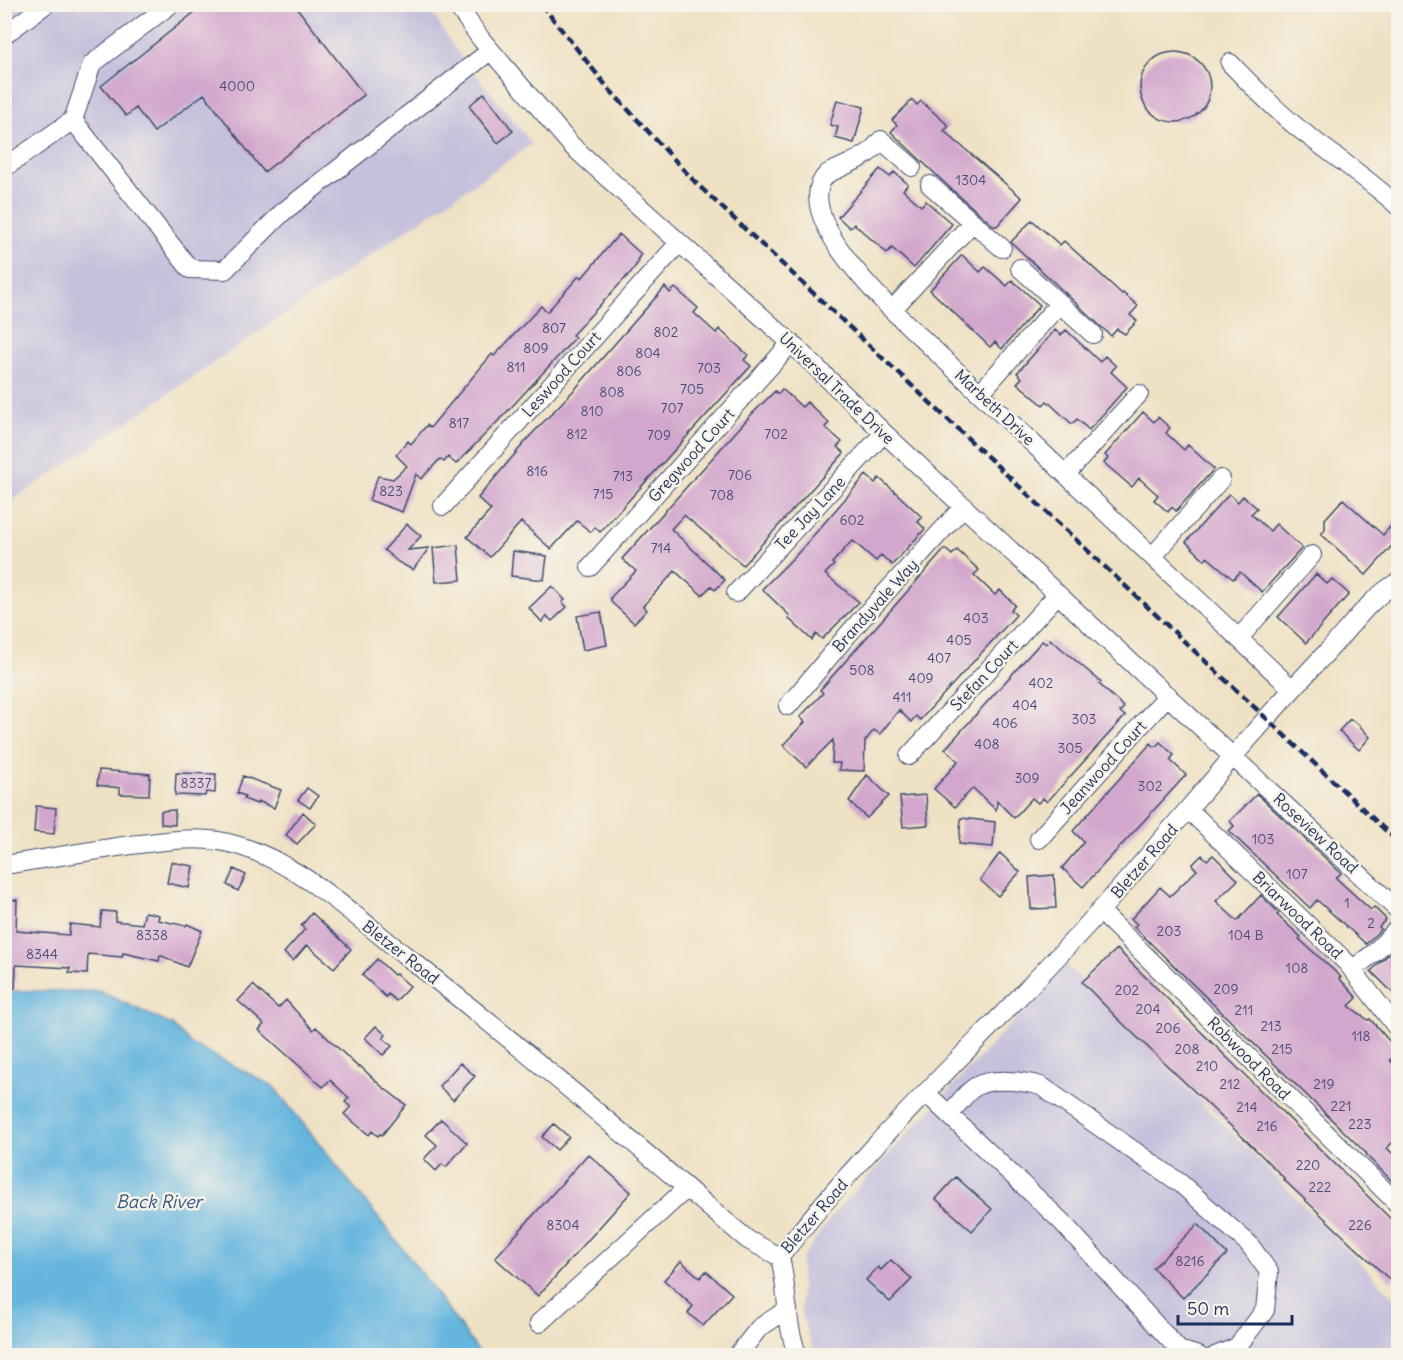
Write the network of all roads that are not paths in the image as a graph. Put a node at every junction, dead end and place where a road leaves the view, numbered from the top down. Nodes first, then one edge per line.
1 (46, 4) edge
2 (171, 4) edge
3 (456, 4) edge
4 (4, 35) edge
5 (490, 51) junction
6 (1230, 63) dead end
7 (73, 120) junction
8 (912, 167) dead end
9 (4, 168) edge
10 (930, 185) dead end
11 (1398, 206) edge
12 (972, 222) junction
13 (679, 243) junction
14 (1002, 248) dead end
15 (1020, 268) dead end
16 (1060, 303) junction
17 (891, 310) junction
18 (1093, 334) dead end
19 (791, 343) junction
20 (980, 393) junction
21 (1139, 394) dead end
22 (884, 433) junction
23 (1066, 474) junction
24 (1221, 479) dead end
25 (443, 506) dead end
26 (964, 506) junction
27 (1312, 555) dead end
28 (1153, 556) junction
29 (590, 567) dead end
30 (1398, 582) edge
31 (736, 593) dead end
32 (1058, 594) junction
33 (1239, 638) junction
34 (1292, 688) junction
35 (1168, 695) junction
36 (788, 706) dead end
37 (909, 756) dead end
38 (1234, 756) junction
39 (1188, 809) junction
40 (1039, 839) dead end
41 (4, 865) edge
42 (1398, 910) edge
43 (1100, 911) junction
44 (1398, 928) edge
45 (1353, 969) junction
46 (1398, 1029) edge
47 (926, 1093) junction
48 (949, 1115) junction
49 (687, 1188) junction
50 (1398, 1204) edge
51 (780, 1257) junction
52 (788, 1309) junction
53 (538, 1323) dead end
54 (736, 1356) edge
55 (798, 1356) edge
56 (1199, 1356) edge
57 (1215, 1356) edge

1 - 4 street
2 - 7 street
3 - 5 street, Universal Trade Drive
5 - 7 street
5 - 13 street, Universal Trade Drive
6 - 11 street
7 - 9 street
8 - 17 street, Marbeth Drive
10 - 12 street
12 - 14 street
12 - 17 street
13 - 19 street, Universal Trade Drive
13 - 25 street, Leswood Court
15 - 16 street
16 - 18 street
16 - 20 street
17 - 20 street, Marbeth Drive
19 - 22 street, Universal Trade Drive
19 - 29 street, Gregwood Court
20 - 23 street, Marbeth Drive
21 - 23 street
22 - 26 street, Universal Trade Drive
22 - 31 street, Tee Jay Lane
23 - 28 street, Marbeth Drive
24 - 28 street
26 - 32 street, Universal Trade Drive
26 - 36 street, Brandyvale Way
27 - 33 street
28 - 33 street, Marbeth Drive
30 - 34 street, Bletzer Road
32 - 35 street, Universal Trade Drive
32 - 37 street, Stefan Court
33 - 34 street, Marbeth Drive
34 - 38 street, Bletzer Road
35 - 38 street, Universal Trade Drive
35 - 40 street, Jeanwood Court
38 - 39 street, Bletzer Road
38 - 42 street, Roseview Road
39 - 43 street, Bletzer Road
39 - 45 street, Briarwood Road
41 - 49 street, Bletzer Road
43 - 47 street, Bletzer Road
43 - 50 street, Robwood Road
44 - 45 street
45 - 46 street, Briarwood Road
47 - 48 street
47 - 51 street, Bletzer Road
48 - 56 street
48 - 57 street
49 - 51 street, Bletzer Road
49 - 53 street
51 - 52 street
52 - 54 street
52 - 55 street

